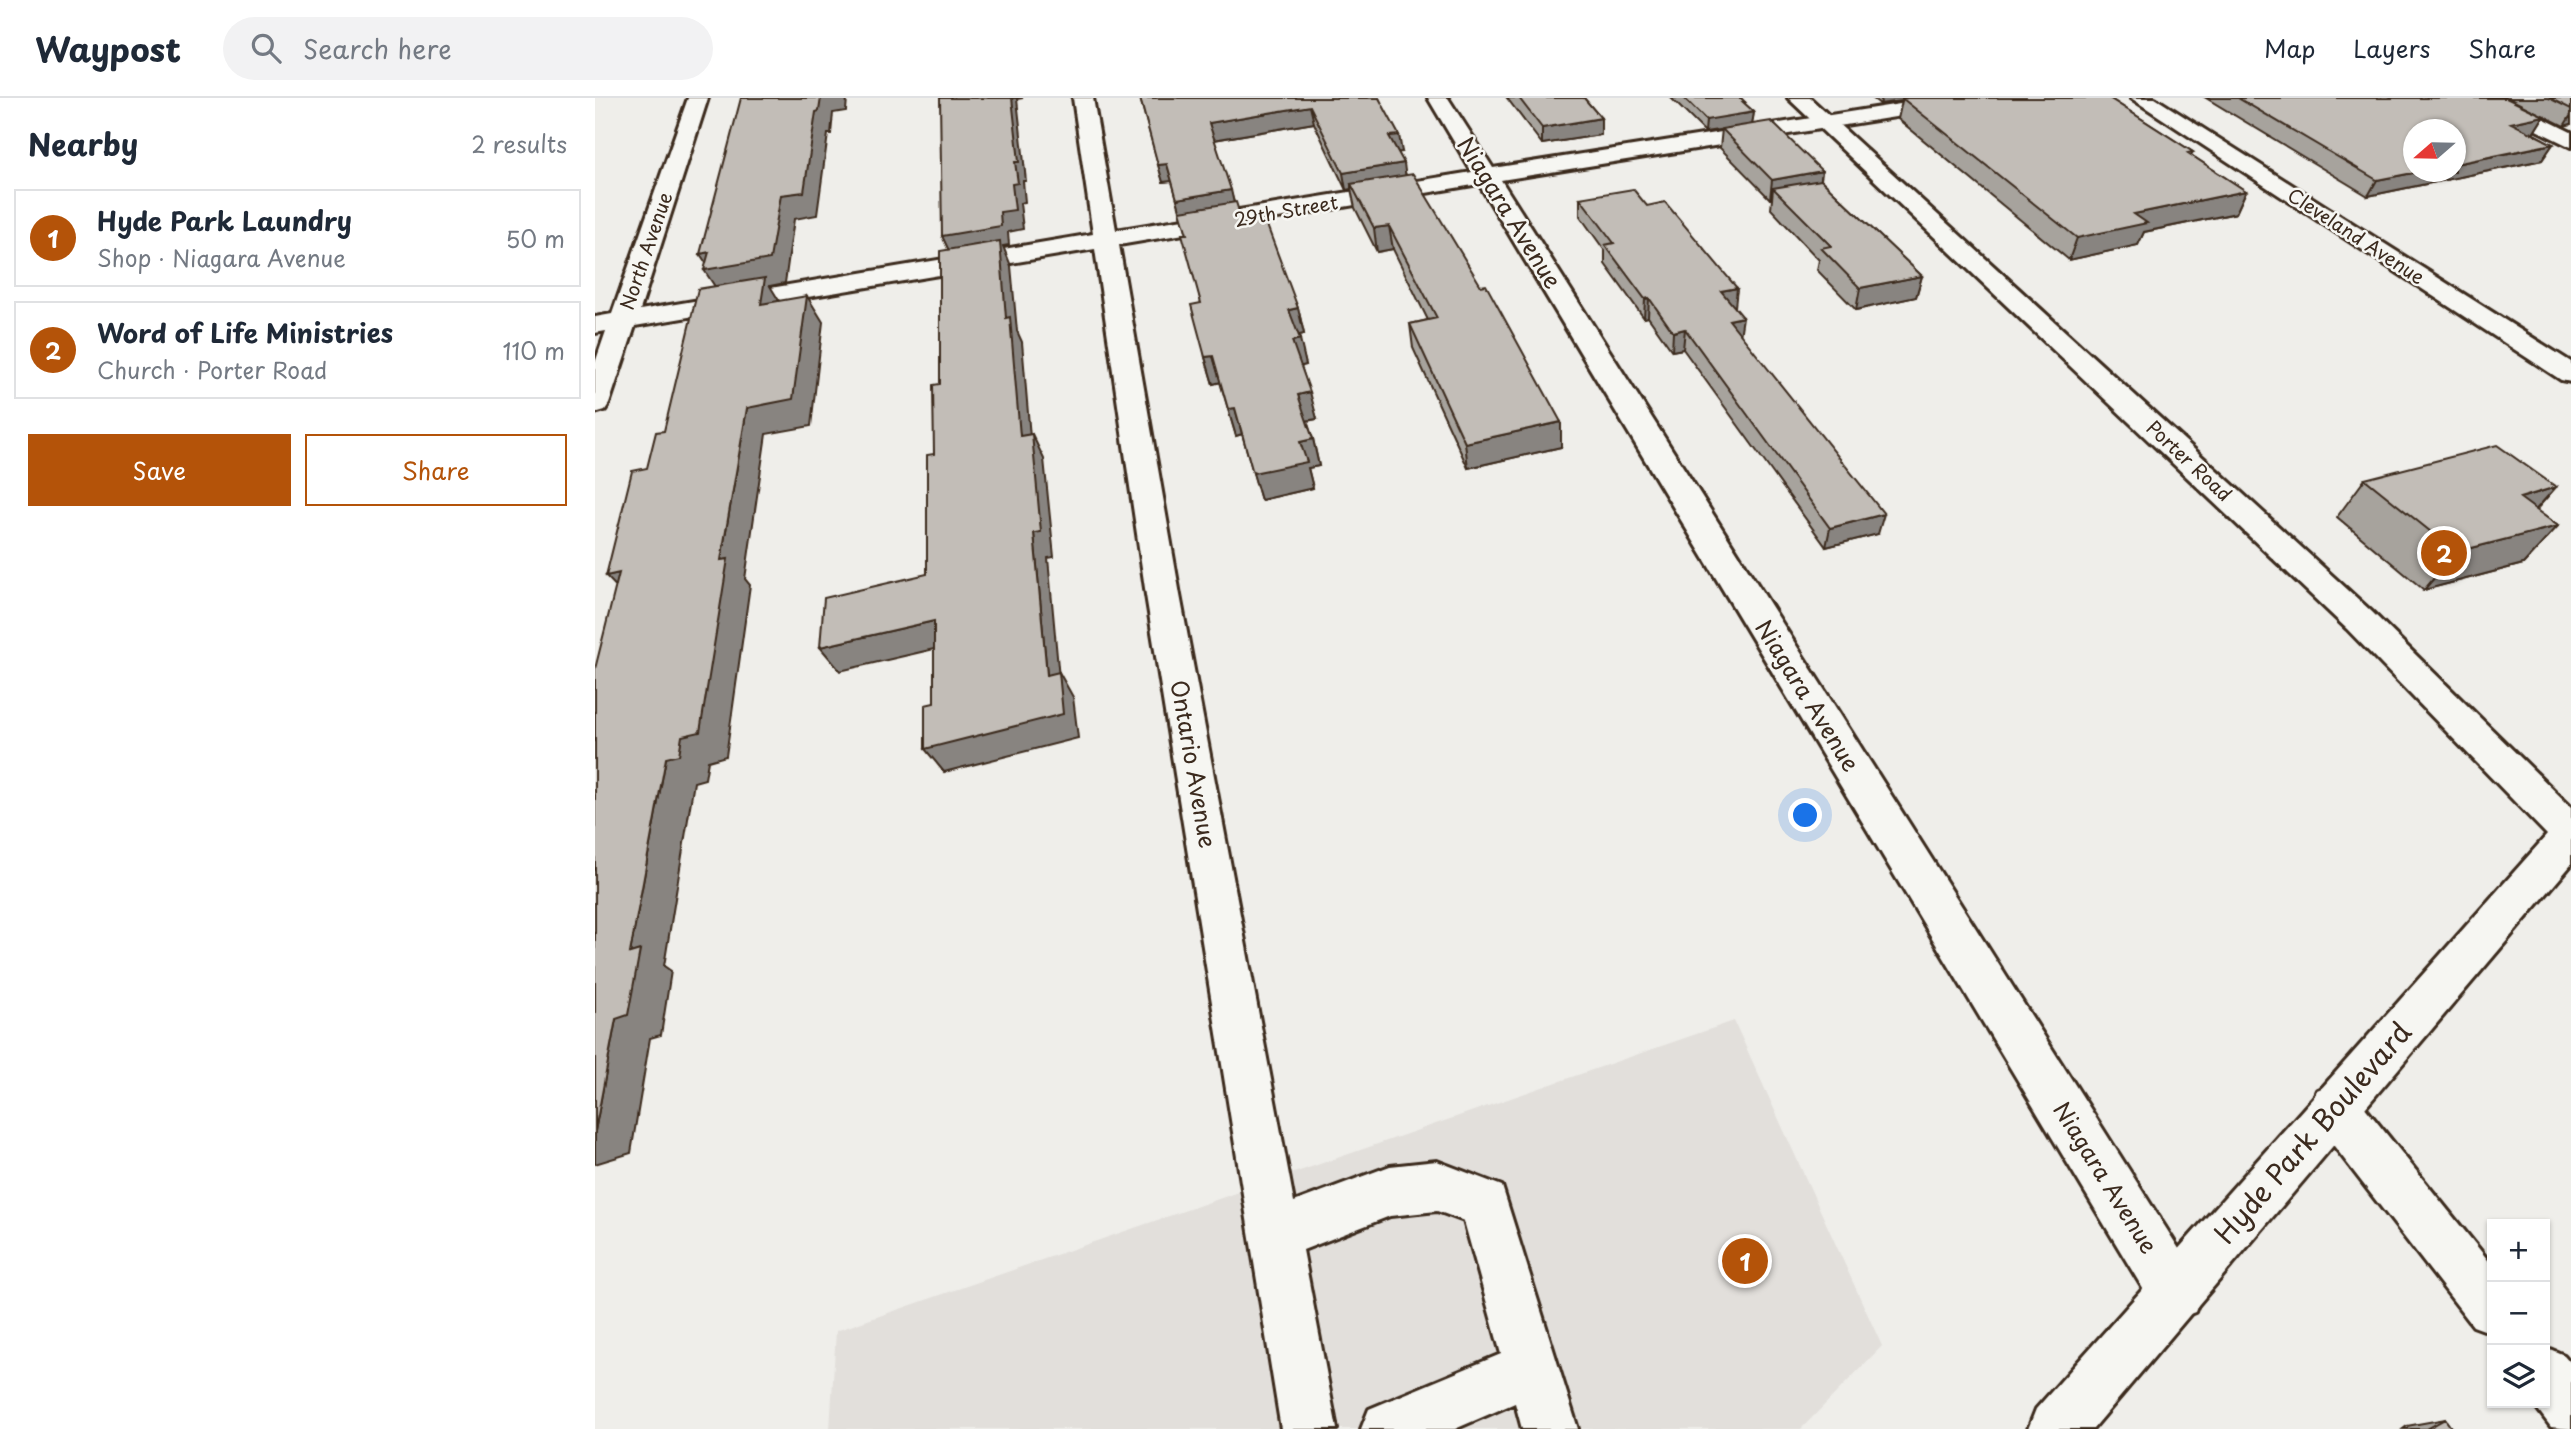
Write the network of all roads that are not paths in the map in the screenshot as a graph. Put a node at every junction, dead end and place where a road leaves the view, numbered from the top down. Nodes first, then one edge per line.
1 (698, 98) edge
2 (1083, 98) edge
3 (1438, 98) edge
4 (1798, 98) edge
5 (1977, 98) edge
6 (2141, 98) edge
7 (2486, 98) edge
8 (1826, 124) junction
9 (2571, 140) edge
10 (1486, 176) junction
11 (1107, 241) junction
12 (622, 321) junction
13 (595, 325) edge
14 (2571, 374) edge
15 (595, 404) edge
16 (2571, 835) edge
17 (2335, 1107) junction
18 (1275, 1235) junction
19 (2176, 1293) junction
20 (2487, 1301) edge
21 (1532, 1368) junction
22 (2550, 1381) edge
23 (2571, 1408) edge
24 (1309, 1429) edge
25 (1389, 1429) edge
26 (1550, 1429) edge
27 (2056, 1429) edge

1 - 12 street, North Avenue
2 - 11 street, Ontario Avenue
3 - 10 street, Niagara Avenue
4 - 8 street, Porter Road
5 - 8 street, 29th Street
6 - 14 street, Cleveland Avenue
7 - 9 street
8 - 10 street, 29th Street
8 - 16 street, Porter Road
10 - 11 street, 29th Street
10 - 19 street, Niagara Avenue
11 - 12 street, 29th Street
11 - 18 street, Ontario Avenue
12 - 13 street, 29th Street
12 - 15 street, North Avenue
16 - 17 street, Hyde Park Boulevard
17 - 19 street, Hyde Park Boulevard
17 - 20 street
18 - 21 street
18 - 24 street, Ontario Avenue
19 - 27 street, Hyde Park Boulevard
21 - 25 street
21 - 26 street
22 - 23 street

